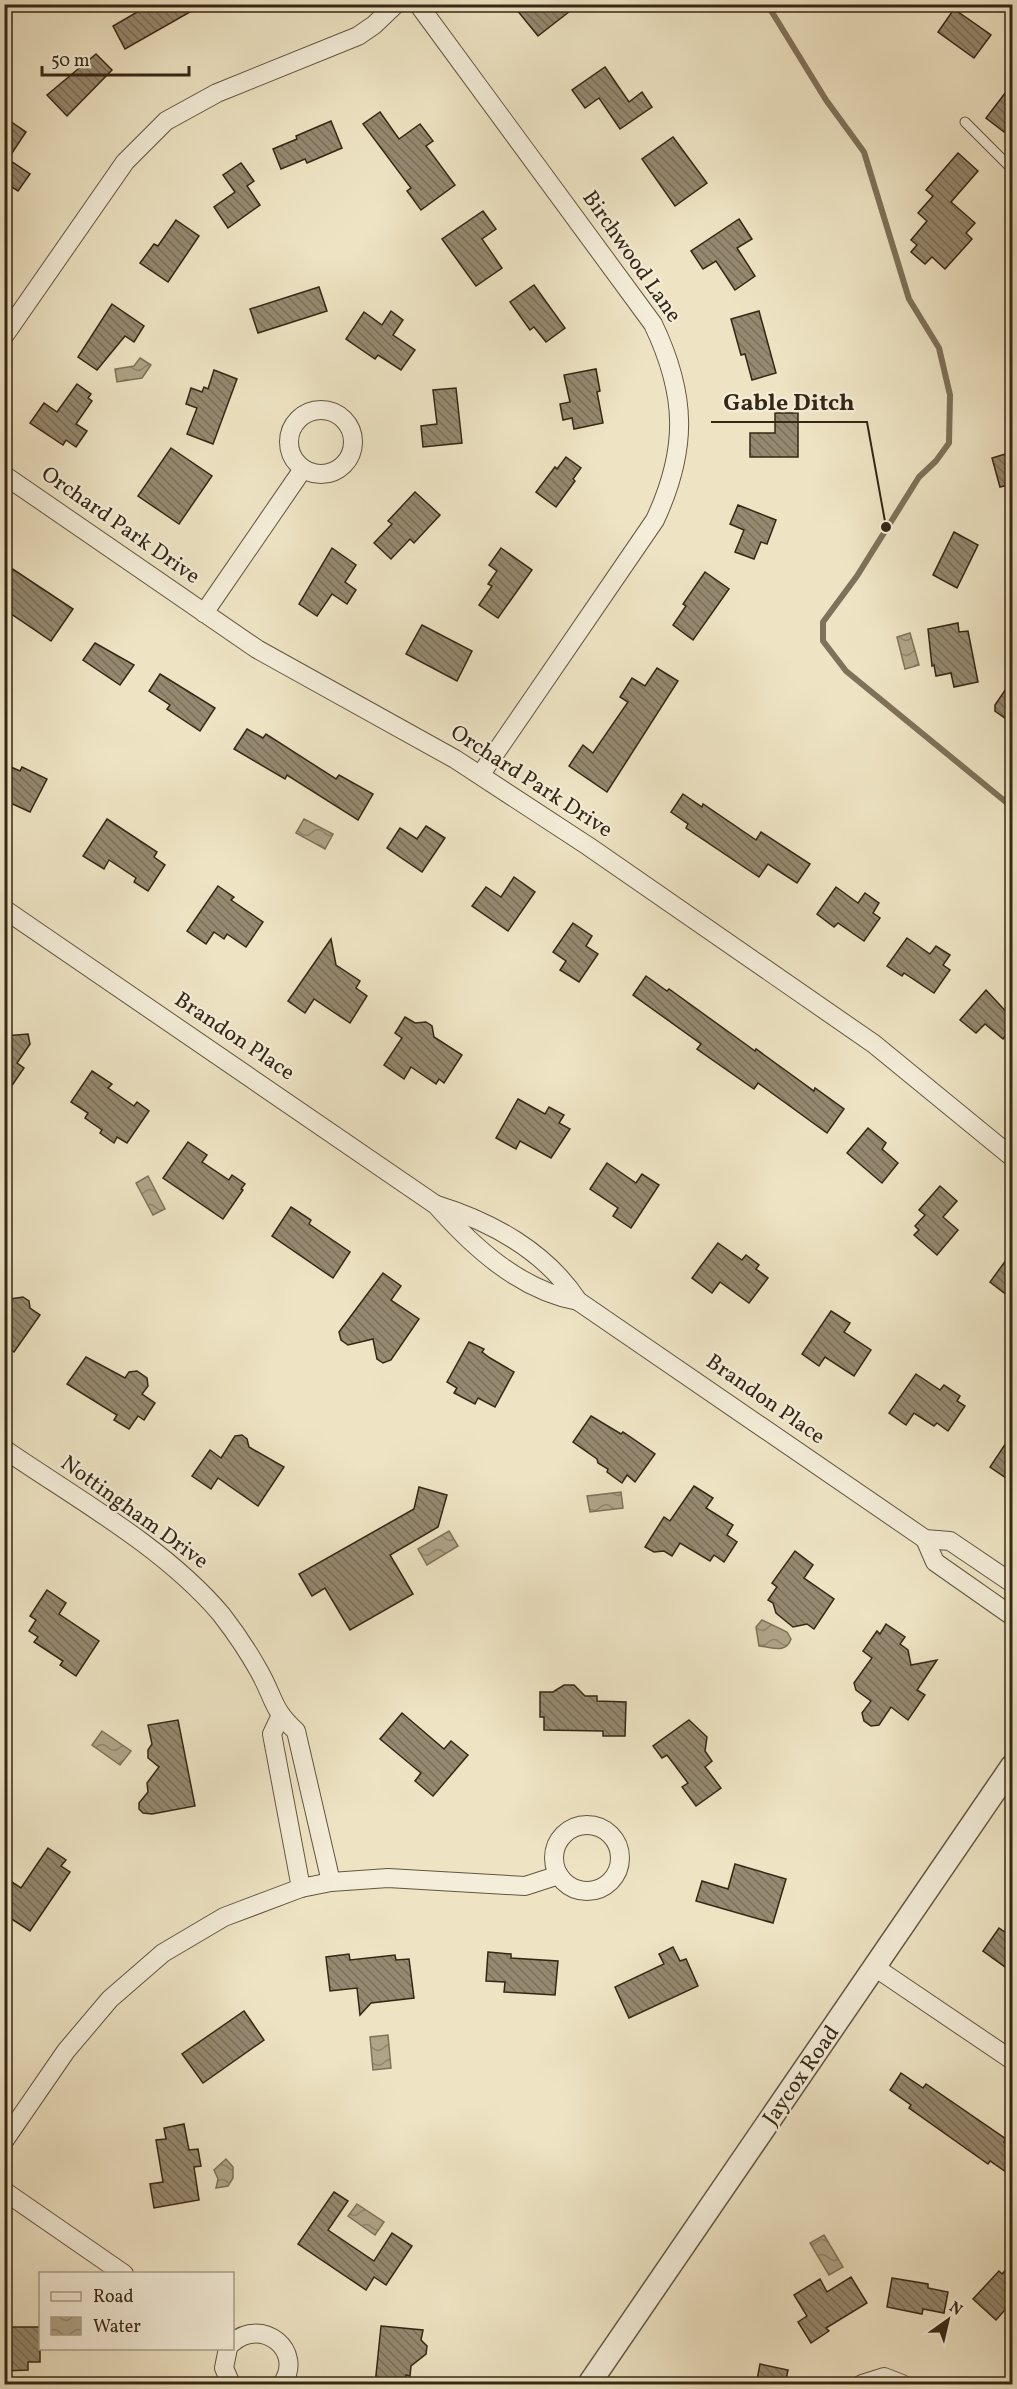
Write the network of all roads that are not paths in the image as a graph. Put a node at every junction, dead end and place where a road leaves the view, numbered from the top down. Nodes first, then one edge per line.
1 (396, 4) edge
2 (418, 4) edge
3 (965, 122) dead end
4 (1012, 170) edge
5 (4, 336) edge
6 (303, 469) dead end
7 (4, 475) edge
8 (204, 613) junction
9 (481, 774) junction
10 (4, 909) edge
11 (1012, 1157) edge
12 (436, 1205) junction
13 (578, 1301) junction
14 (4, 1449) edge
15 (925, 1539) junction
16 (1012, 1583) edge
17 (1012, 1616) edge
18 (280, 1717) junction
19 (1012, 1766) edge
20 (559, 1875) dead end
21 (331, 1882) junction
22 (301, 1888) junction
23 (876, 1968) junction
24 (1012, 2060) edge
25 (4, 2141) edge
26 (4, 2191) edge
27 (121, 2272) edge
28 (234, 2342) edge
29 (228, 2350) edge
30 (231, 2385) edge
31 (282, 2385) edge
32 (589, 2385) edge
33 (862, 2385) edge
34 (902, 2385) edge

1 - 5 street
2 - 9 street, Birchwood Lane
3 - 4 lane
6 - 8 street
7 - 8 street, Orchard Park Drive
8 - 9 street, Orchard Park Drive
9 - 11 street, Orchard Park Drive
10 - 12 street, Brandon Place
12 - 13 street, Brandon Place
12 - 13 street, Brandon Place
13 - 15 street, Brandon Place
14 - 18 street, Nottingham Drive
15 - 16 street, Brandon Place
15 - 17 street, Brandon Place
18 - 21 street, Nottingham Drive
18 - 22 street
19 - 23 street, Jaycox Road
20 - 21 street
21 - 22 street
22 - 25 street
23 - 24 street
23 - 32 street, Jaycox Road
26 - 27 street
28 - 31 street
29 - 30 street
33 - 34 street

